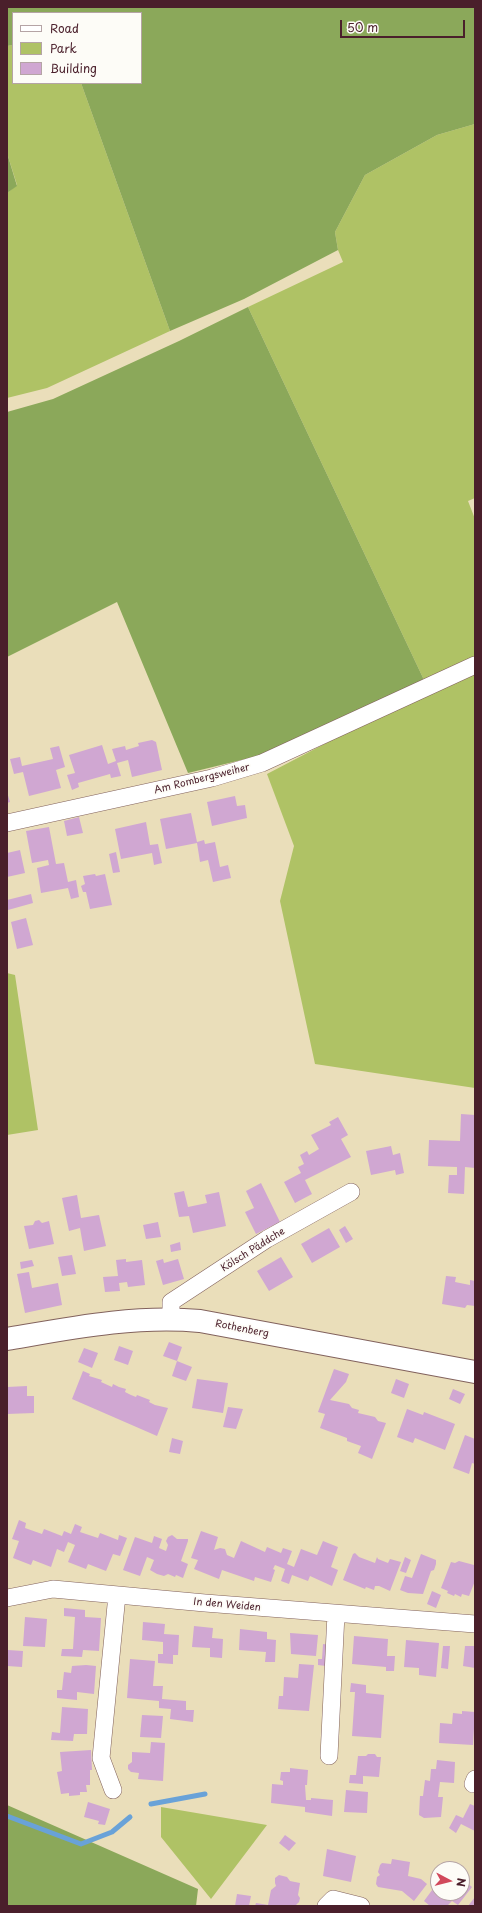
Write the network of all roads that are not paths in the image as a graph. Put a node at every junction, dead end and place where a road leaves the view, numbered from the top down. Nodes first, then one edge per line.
1 (475, 665) edge
2 (7, 823) edge
3 (351, 1192) dead end
4 (171, 1318) junction
5 (7, 1339) edge
6 (475, 1372) edge
7 (117, 1595) junction
8 (7, 1598) edge
9 (336, 1614) junction
10 (475, 1624) edge
11 (329, 1756) dead end
12 (113, 1790) dead end
13 (326, 1906) edge
14 (361, 1906) edge

1 - 2 street, Am Rombergsweiher
3 - 4 street, Kölsch Päddche
4 - 5 street, Rothenberg
4 - 6 street, Rothenberg
7 - 8 street, In den Weiden
7 - 9 street, In den Weiden
7 - 12 street
9 - 10 street, In den Weiden
9 - 11 street
13 - 14 street

